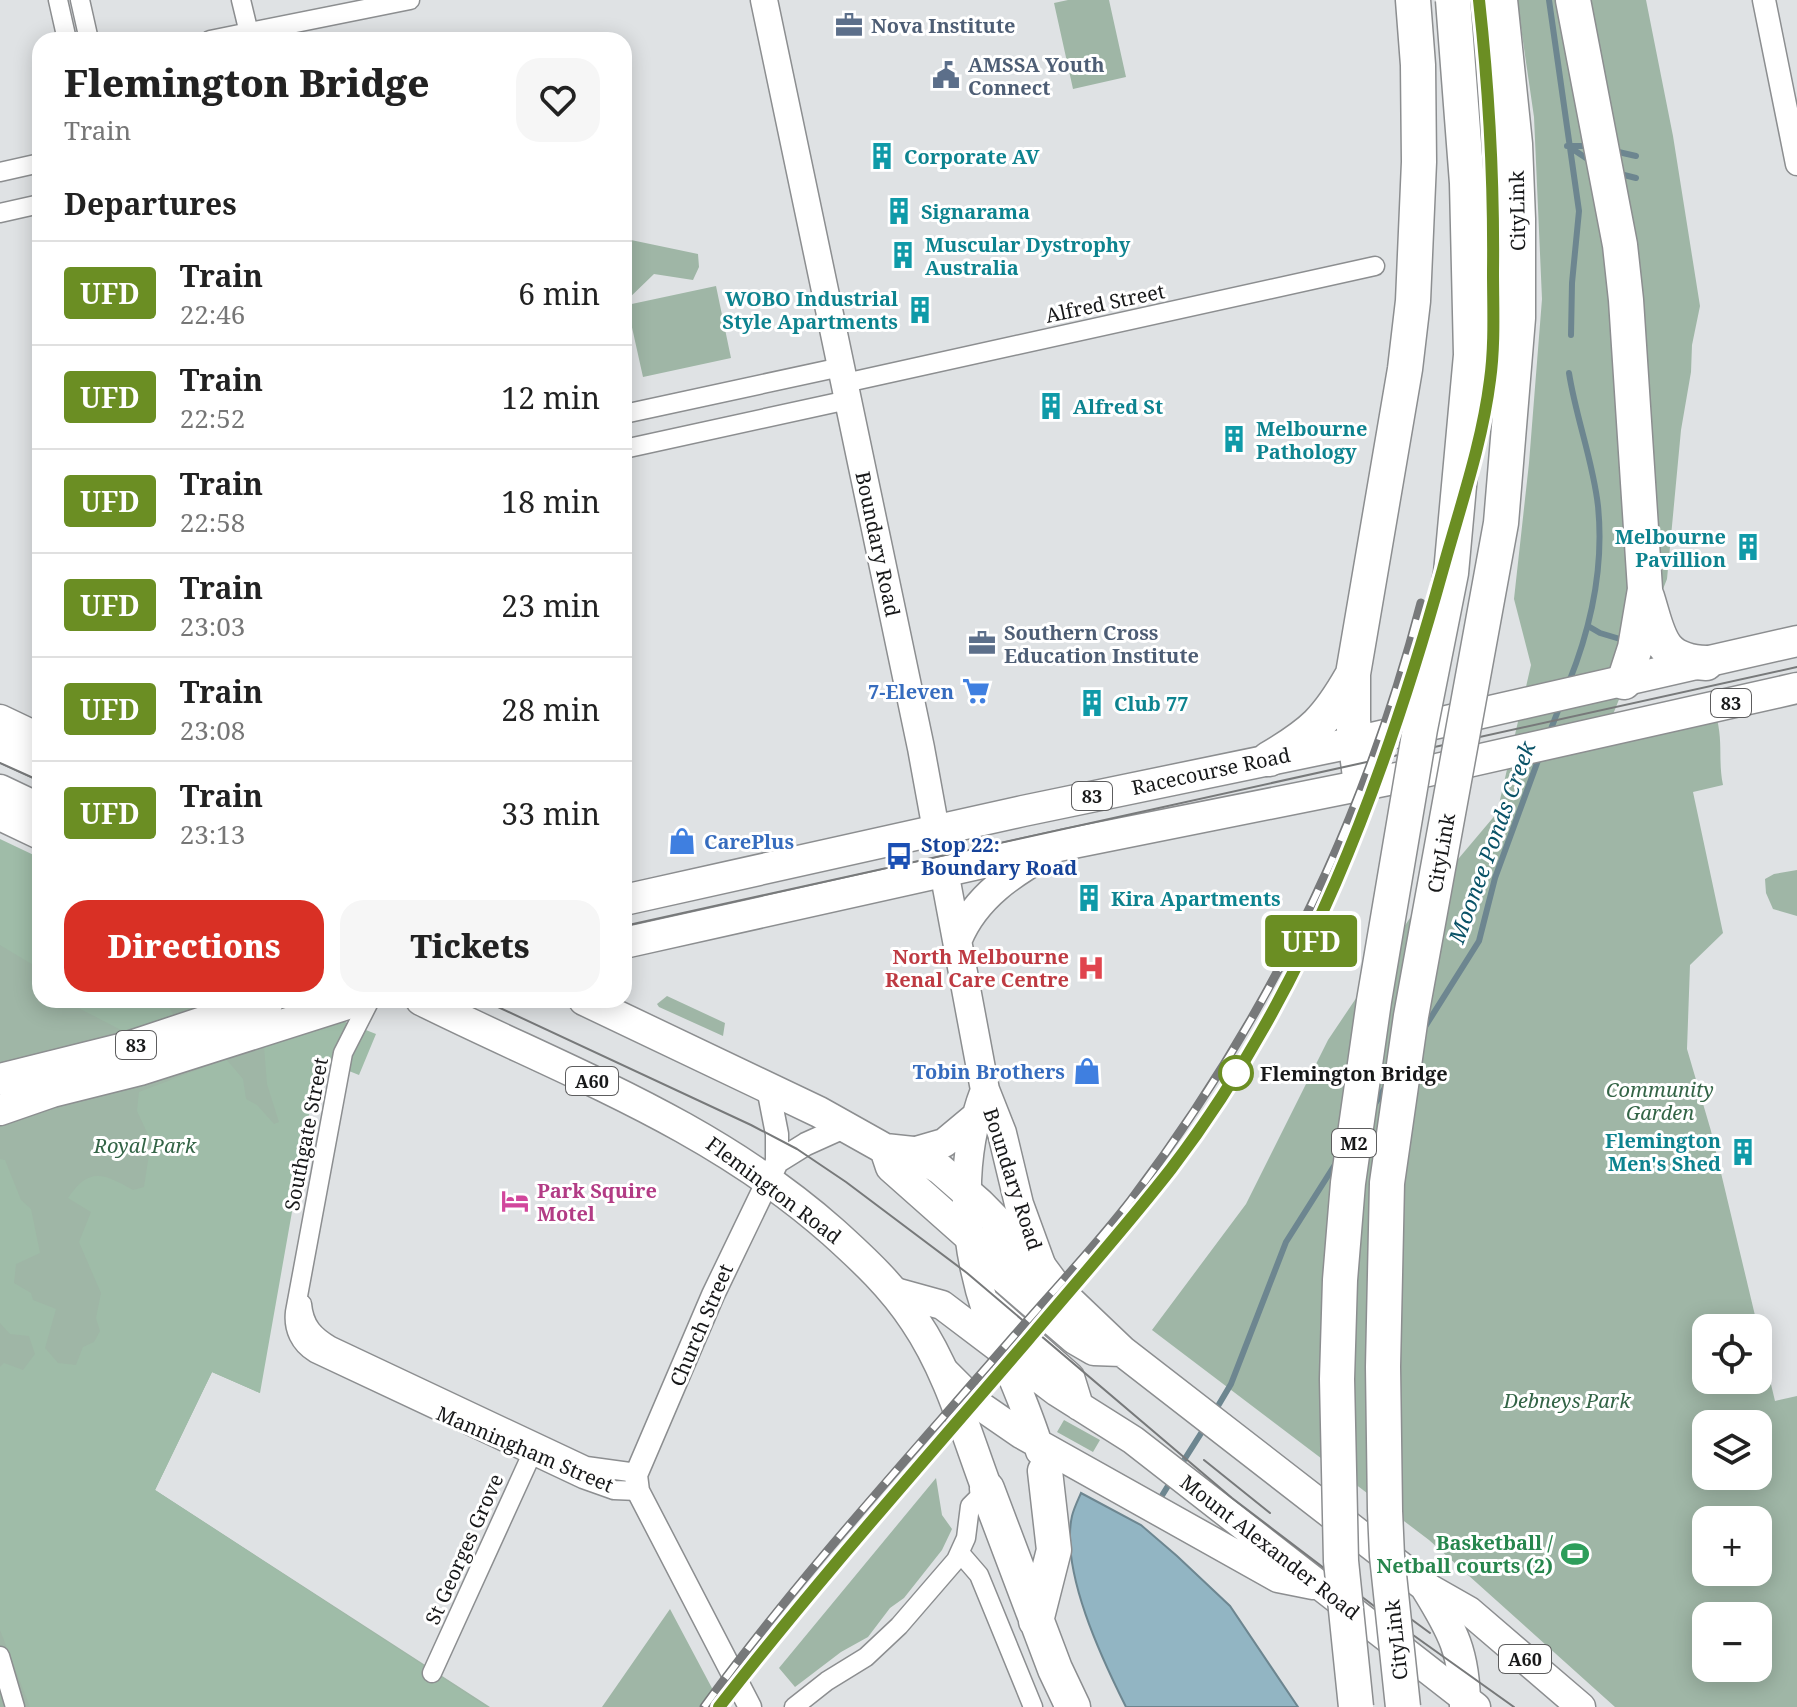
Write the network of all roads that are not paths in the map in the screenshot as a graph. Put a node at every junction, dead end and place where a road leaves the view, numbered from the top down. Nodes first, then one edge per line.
1 (58, 0) edge
2 (80, 0) edge
3 (241, 0) edge
4 (410, 0) edge
5 (764, 0) edge
6 (1413, 0) edge
7 (1453, 0) edge
8 (1500, 0) edge
9 (1573, 0) edge
10 (1764, 0) edge
11 (65, 32) edge
12 (87, 32) edge
13 (249, 32) edge
14 (254, 32) edge
15 (1797, 162) edge
16 (32, 165) edge
17 (0, 172) edge
18 (32, 206) edge
19 (0, 213) edge
20 (1375, 266) dead end
21 (845, 383) junction
22 (632, 413) edge
23 (632, 447) edge
24 (1648, 628) junction
25 (1797, 641) edge
26 (1706, 663) junction
27 (1354, 667) junction
28 (1618, 683) junction
29 (1797, 688) edge
30 (0, 719) edge
31 (32, 734) edge
32 (1585, 736) junction
33 (1355, 741) junction
34 (0, 746) edge
35 (1269, 759) junction
36 (32, 760) edge
37 (1361, 785) junction
38 (0, 790) edge
39 (32, 805) edge
40 (0, 816) edge
41 (936, 830) junction
42 (32, 831) edge
43 (1063, 845) junction
44 (944, 871) junction
45 (632, 898) edge
46 (958, 939) junction
47 (632, 941) edge
48 (245, 1008) edge
49 (335, 1008) edge
50 (366, 1008) edge
51 (438, 1008) edge
52 (601, 1008) edge
53 (0, 1079) edge
54 (768, 1088) junction
55 (985, 1090) junction
56 (0, 1110) edge
57 (974, 1118) junction
58 (846, 1126) junction
59 (899, 1150) junction
60 (773, 1172) junction
61 (967, 1192) junction
62 (979, 1243) junction
63 (1047, 1276) junction
64 (895, 1292) junction
65 (983, 1301) junction
66 (300, 1322) joint
67 (1001, 1348) junction
68 (1122, 1351) junction
69 (941, 1368) junction
70 (1079, 1406) junction
71 (1139, 1446) joint
72 (534, 1449) junction
73 (1041, 1457) junction
74 (637, 1482) junction
75 (987, 1489) junction
76 (960, 1553) junction
77 (1425, 1586) junction
78 (1322, 1587) junction
79 (1036, 1621) junction
80 (0, 1656) edge
81 (432, 1673) dead end
82 (1468, 1704) edge
83 (15, 1707) edge
84 (750, 1707) edge
85 (794, 1707) edge
86 (1033, 1707) edge
87 (1073, 1707) edge
88 (1356, 1707) edge
89 (1403, 1707) edge
90 (1581, 1707) edge

1 - 11 street
2 - 12 street
3 - 13 street
4 - 14 street
5 - 21 main road, Boundary Road
6 - 27 highway
7 - 88 highway, CityLink / M2, bridge
8 - 89 highway, CityLink / M2, bridge
9 - 24 highway
10 - 15 street
16 - 17 street
18 - 19 street
20 - 21 street, Alfred Street
21 - 22 street, Alfred Street
21 - 23 street, Alfred Street
21 - 41 main road, Boundary Road
24 - 26 highway
24 - 28 highway
25 - 26 highway, Racecourse Road / 83
26 - 28 highway, Racecourse Road / 83
27 - 33 highway
27 - 35 highway
28 - 32 highway
28 - 33 highway, Racecourse Road / 83
29 - 32 highway, 83
30 - 31 main road
32 - 37 highway, 83
33 - 35 highway, Racecourse Road / 83
33 - 37 highway
34 - 36 highway
35 - 41 highway, Racecourse Road / 83
37 - 43 highway, 83
38 - 39 highway
40 - 42 main road
41 - 44 highway, Boundary Road
41 - 45 highway, Racecourse Road / 83
43 - 44 highway, 83
43 - 46 main road
44 - 46 main road, Boundary Road
44 - 47 highway, 83
46 - 55 main road, Boundary Road
48 - 53 highway, 83
49 - 56 highway, 83
50 - 66 street, Southgate Street
51 - 60 highway, Flemington Road / A60
52 - 54 highway, A60
54 - 58 highway, A60
54 - 60 street
55 - 57 main road, Boundary Road
55 - 63 main road, Boundary Road
57 - 59 main road
57 - 61 main road, Boundary Road
58 - 59 highway, A60
58 - 60 street
59 - 61 highway, A60
59 - 62 highway, A60
60 - 64 highway, Flemington Road / A60
60 - 74 street, Church Street
61 - 62 main road, Boundary Road
61 - 63 highway, A60
62 - 63 highway, A60
62 - 65 main road, Boundary Road
62 - 68 highway, A60
63 - 68 highway, A60
64 - 67 main road, Flemington Road / A60
64 - 69 highway
65 - 67 main road, Boundary Road
65 - 70 main road
66 - 72 street, Manningham Street
67 - 70 main road, Flemington Road / A60
67 - 73 main road, Boundary Road
68 - 77 highway, A60
69 - 73 main road
69 - 75 highway
70 - 71 main road, Flemington Road / A60
71 - 78 main road, Mount Alexander Road / A60
72 - 74 street, Manningham Street
72 - 81 street, St Georges Grove
73 - 78 main road
73 - 79 highway
74 - 84 street, Manningham Street
75 - 76 street
75 - 79 highway
76 - 85 street
76 - 86 street
77 - 82 highway
77 - 90 main road, A60
78 - 82 main road, Mount Alexander Road / A60
79 - 87 highway
80 - 83 street

